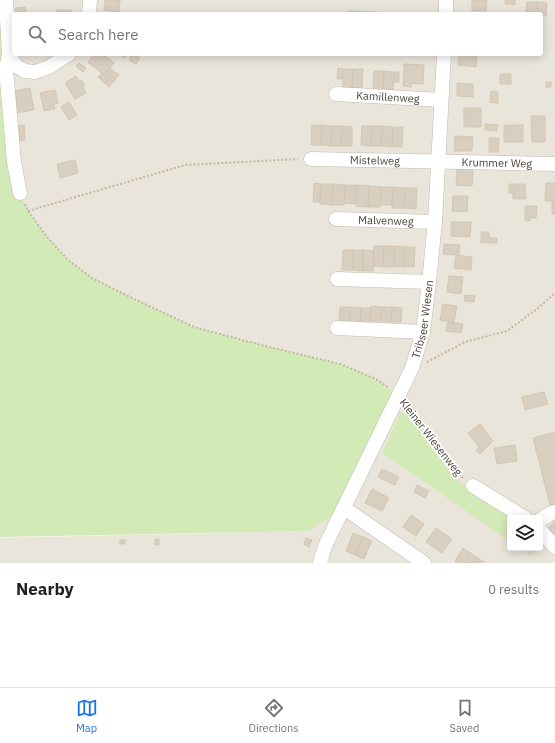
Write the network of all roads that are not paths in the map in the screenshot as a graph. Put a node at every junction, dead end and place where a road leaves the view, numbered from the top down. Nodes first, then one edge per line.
1 (6, 0) edge
2 (90, 0) edge
3 (446, 0) edge
4 (89, 12) edge
5 (446, 12) edge
6 (9, 54) junction
7 (65, 56) edge
8 (444, 56) edge
9 (336, 94) dead end
10 (441, 100) junction
11 (311, 159) road end
12 (438, 162) junction
13 (555, 164) edge
14 (20, 193) road end
15 (336, 219) dead end
16 (435, 222) junction
17 (337, 279) dead end
18 (429, 282) junction
19 (337, 328) dead end
20 (423, 332) junction
21 (473, 486) road end
22 (343, 509) junction
23 (555, 512) edge
24 (520, 515) edge
25 (543, 518) edge
26 (543, 533) edge
27 (555, 546) edge
28 (320, 563) edge
29 (424, 563) edge

1 - 6 street
2 - 4 street
3 - 5 street
6 - 7 street
6 - 14 street
8 - 10 street, Tribseer Wiesen
9 - 10 street, Kamillenweg
10 - 12 street, Tribseer Wiesen
11 - 12 street, Mistelweg
12 - 13 street, Krummer Weg
12 - 16 street, Tribseer Wiesen
15 - 16 street, Malvenweg
16 - 18 street, Tribseer Wiesen
17 - 18 street
18 - 20 street, Tribseer Wiesen
19 - 20 street
20 - 22 street, Tribseer Wiesen
21 - 24 street
22 - 28 street, Tribseer Wiesen
22 - 29 street
23 - 25 street
26 - 27 street

